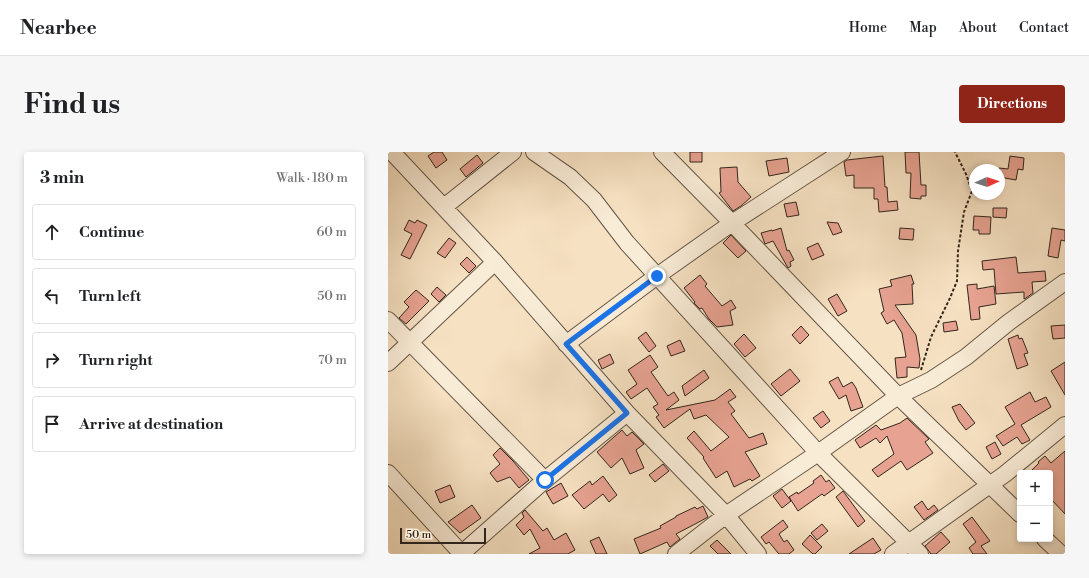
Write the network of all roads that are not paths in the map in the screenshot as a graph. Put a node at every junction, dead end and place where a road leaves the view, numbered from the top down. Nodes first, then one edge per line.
1 (392, 152) edge
2 (513, 152) edge
3 (534, 152) edge
4 (662, 152) edge
5 (842, 152) edge
6 (444, 207) junction
7 (732, 223) junction
8 (495, 262) junction
9 (657, 276) junction
10 (1065, 282) edge
11 (388, 320) edge
12 (410, 342) junction
13 (566, 344) junction
14 (388, 363) edge
15 (898, 396) junction
16 (627, 413) junction
17 (1065, 425) edge
18 (818, 454) junction
19 (388, 473) edge
20 (545, 480) junction
21 (990, 484) junction
22 (1017, 511) edge
23 (726, 515) junction
24 (909, 542) junction
25 (1048, 542) edge
26 (462, 554) edge
27 (676, 554) edge
28 (758, 554) edge
29 (893, 554) edge
30 (920, 554) edge
31 (1061, 554) edge

1 - 6 street
2 - 6 street
3 - 9 street
4 - 7 street
5 - 7 street
6 - 8 street
7 - 9 street
7 - 15 street
8 - 12 street
8 - 13 street
9 - 13 street
9 - 18 street
10 - 15 street
11 - 12 street
12 - 14 street
12 - 20 street
13 - 16 street
15 - 18 street
15 - 21 street
16 - 20 street
16 - 23 street
17 - 21 street
18 - 23 street
18 - 24 street
19 - 26 street
20 - 26 street
21 - 22 street
21 - 24 street
23 - 27 street
23 - 28 street
24 - 29 street
24 - 30 street
25 - 31 street

